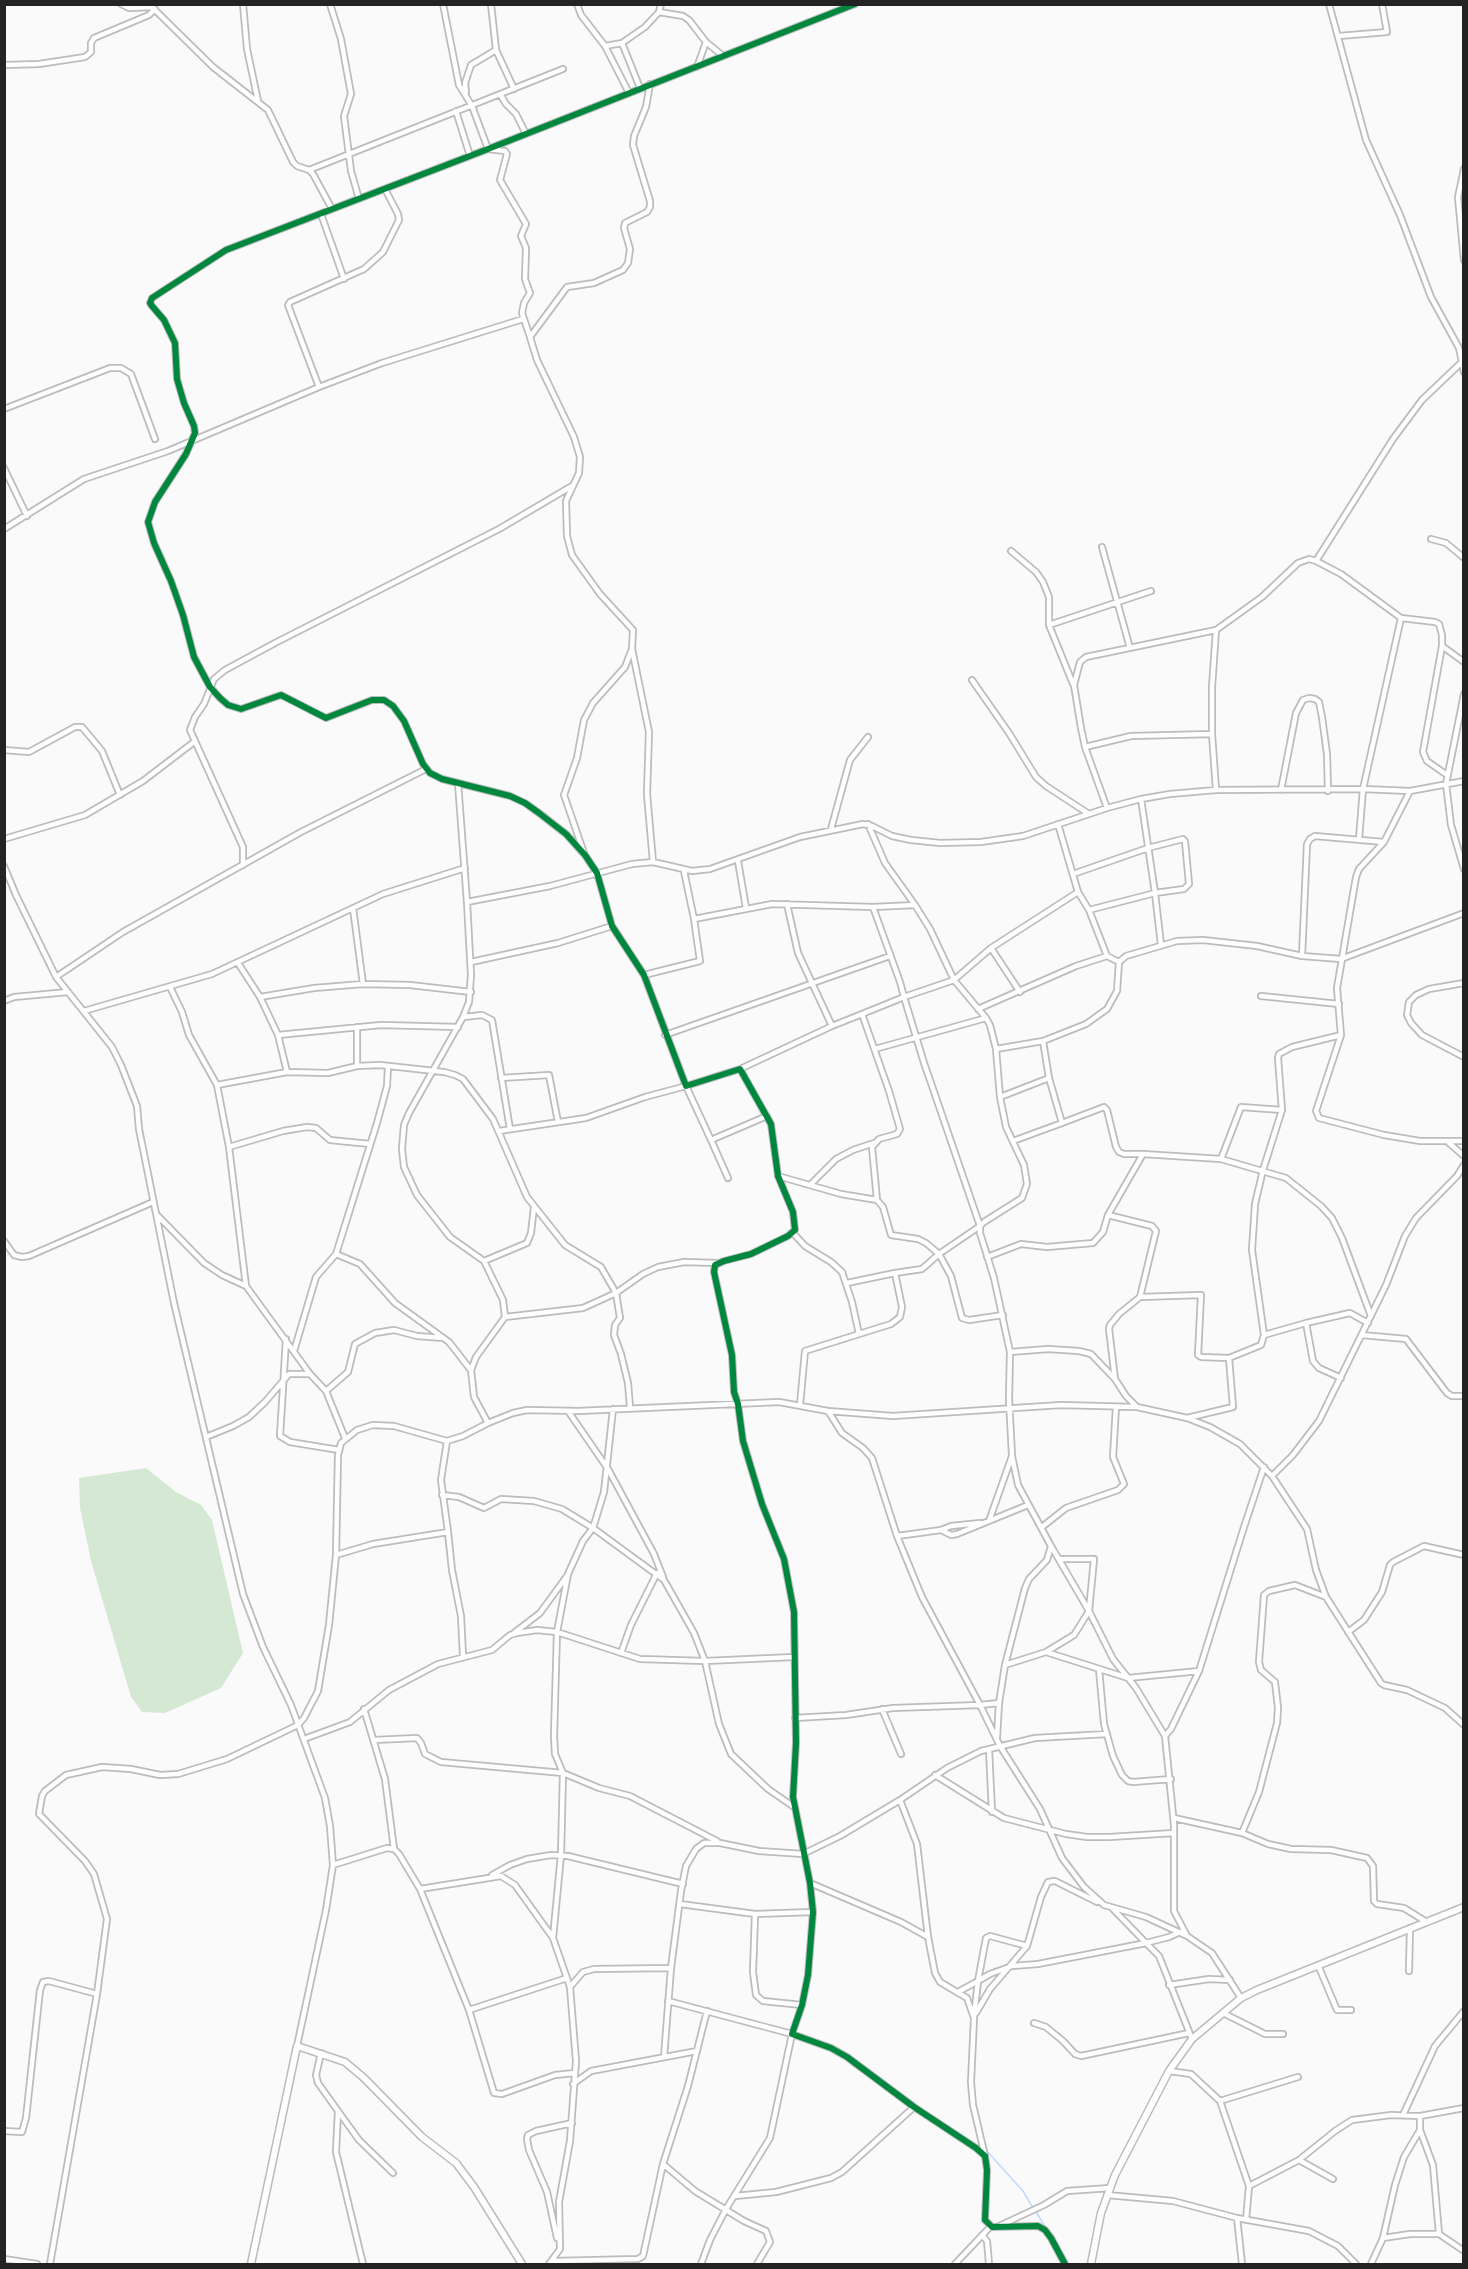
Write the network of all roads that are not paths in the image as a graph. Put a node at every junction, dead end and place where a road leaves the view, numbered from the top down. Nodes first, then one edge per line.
1 (121, 4) edge
2 (243, 4) edge
3 (330, 4) edge
4 (443, 4) edge
5 (490, 4) edge
6 (577, 4) edge
7 (660, 4) edge
8 (855, 4) edge
9 (1329, 4) edge
10 (1382, 4) edge
11 (155, 9) junction
12 (659, 12) junction
13 (1339, 36) junction
14 (706, 42) junction
15 (622, 43) junction
16 (605, 46) junction
17 (496, 50) junction
18 (723, 56) junction
19 (4, 65) edge
20 (697, 67) junction
21 (563, 69) dead end
22 (650, 84) junction
23 (640, 88) junction
24 (514, 89) junction
25 (466, 93) junction
26 (629, 93) junction
27 (500, 94) junction
28 (258, 101) junction
29 (472, 106) junction
30 (456, 111) junction
31 (526, 134) junction
32 (488, 149) junction
33 (349, 153) junction
34 (470, 156) junction
35 (1464, 169) edge
36 (309, 170) junction
37 (385, 189) junction
38 (358, 199) junction
39 (332, 209) junction
40 (321, 214) junction
41 (1464, 260) edge
42 (344, 279) junction
43 (523, 319) junction
44 (530, 337) junction
45 (1463, 361) edge
46 (1464, 372) edge
47 (319, 387) junction
48 (4, 409) edge
49 (155, 439) dead end
50 (193, 439) junction
51 (4, 468) edge
52 (572, 486) junction
53 (27, 516) junction
54 (4, 529) edge
55 (1431, 539) dead end
56 (1102, 547) dead end
57 (1011, 551) dead end
58 (1464, 558) edge
59 (1316, 561) junction
60 (1151, 591) dead end
61 (1118, 602) junction
62 (1401, 618) junction
63 (1049, 625) junction
64 (1216, 630) junction
65 (1442, 646) junction
66 (1130, 648) junction
67 (632, 649) junction
68 (1464, 662) edge
69 (972, 681) dead end
70 (1074, 686) junction
71 (210, 687) junction
72 (1464, 694) edge
73 (1212, 734) junction
74 (868, 737) dead end
75 (194, 742) junction
76 (1085, 747) junction
77 (4, 750) edge
78 (426, 769) junction
79 (1447, 775) junction
80 (1464, 781) edge
81 (458, 783) junction
82 (1446, 784) junction
83 (1363, 789) junction
84 (1216, 790) junction
85 (1281, 790) junction
86 (1328, 790) junction
87 (1410, 791) junction
88 (120, 795) junction
89 (1141, 799) junction
90 (1107, 808) junction
91 (1089, 814) junction
92 (1058, 824) junction
93 (868, 825) junction
94 (831, 829) junction
95 (4, 839) edge
96 (1359, 839) junction
97 (1384, 842) junction
98 (1148, 848) junction
99 (585, 855) junction
100 (738, 861) junction
101 (653, 862) junction
102 (4, 866) edge
103 (243, 866) junction
104 (465, 868) junction
105 (1464, 869) edge
106 (684, 871) junction
107 (597, 873) junction
108 (1073, 874) junction
109 (1078, 892) junction
110 (1155, 893) junction
111 (467, 902) junction
112 (787, 904) junction
113 (915, 905) junction
114 (873, 907) junction
115 (353, 908) junction
116 (746, 908) junction
117 (1089, 910) junction
118 (1464, 913) edge
119 (694, 919) junction
120 (612, 926) junction
121 (1161, 945) junction
122 (991, 948) junction
123 (890, 956) junction
124 (1107, 956) junction
125 (1302, 956) junction
126 (1341, 959) junction
127 (471, 962) junction
128 (1119, 962) junction
129 (238, 963) junction
130 (644, 975) junction
131 (56, 976) junction
132 (954, 980) junction
133 (1464, 983) edge
134 (363, 984) junction
135 (811, 984) junction
136 (170, 987) junction
137 (68, 992) junction
138 (471, 992) junction
139 (1020, 992) junction
140 (1261, 996) dead end
141 (260, 997) junction
142 (904, 997) junction
143 (4, 1001) edge
144 (1339, 1004) junction
145 (978, 1009) junction
146 (83, 1011) junction
147 (862, 1014) junction
148 (463, 1017) junction
149 (986, 1018) junction
150 (832, 1026) junction
151 (357, 1027) junction
152 (458, 1027) junction
153 (278, 1035) junction
154 (665, 1035) junction
155 (1341, 1035) junction
156 (916, 1036) junction
157 (1043, 1041) junction
158 (875, 1049) junction
159 (996, 1049) junction
160 (1464, 1057) edge
161 (357, 1066) junction
162 (388, 1066) junction
163 (740, 1069) junction
164 (434, 1071) junction
165 (286, 1072) junction
166 (501, 1078) junction
167 (1049, 1078) junction
168 (216, 1085) junction
169 (686, 1086) junction
170 (1000, 1097) junction
171 (1282, 1110) junction
172 (767, 1116) junction
173 (558, 1122) junction
174 (1062, 1123) junction
175 (510, 1129) junction
176 (499, 1131) junction
177 (711, 1140) junction
178 (1013, 1141) junction
179 (1464, 1141) edge
180 (874, 1143) junction
181 (1449, 1143) junction
182 (370, 1144) junction
183 (229, 1147) junction
184 (1143, 1154) junction
185 (1464, 1156) edge
186 (1221, 1159) junction
187 (1464, 1165) edge
188 (1263, 1170) junction
189 (1464, 1172) edge
190 (778, 1176) junction
191 (1457, 1176) junction
192 (728, 1178) dead end
193 (811, 1184) junction
194 (877, 1200) junction
195 (153, 1202) junction
196 (534, 1207) junction
197 (156, 1213) junction
198 (1108, 1215) junction
199 (980, 1226) junction
200 (793, 1233) junction
201 (4, 1241) edge
202 (336, 1254) junction
203 (939, 1254) junction
204 (987, 1257) junction
205 (484, 1261) junction
206 (721, 1263) junction
207 (895, 1273) junction
208 (847, 1283) junction
209 (246, 1286) junction
210 (616, 1293) junction
211 (1140, 1297) junction
212 (1003, 1315) junction
213 (1371, 1316) junction
214 (505, 1317) junction
215 (1306, 1323) junction
216 (1368, 1323) junction
217 (860, 1334) junction
218 (1264, 1335) junction
219 (1362, 1335) junction
220 (444, 1338) junction
221 (286, 1339) junction
222 (294, 1351) junction
223 (1010, 1352) junction
224 (1229, 1358) junction
225 (471, 1370) junction
226 (310, 1374) junction
227 (1341, 1378) junction
228 (1115, 1379) junction
229 (284, 1380) junction
230 (326, 1391) junction
231 (1464, 1396) edge
232 (738, 1404) junction
233 (800, 1405) junction
234 (630, 1407) junction
235 (1010, 1407) junction
236 (1116, 1407) junction
237 (1137, 1407) junction
238 (613, 1409) junction
239 (568, 1411) junction
240 (828, 1411) junction
241 (1187, 1418) junction
242 (488, 1423) junction
243 (206, 1437) junction
244 (345, 1438) junction
245 (447, 1441) junction
246 (339, 1450) junction
247 (1012, 1456) junction
248 (1264, 1467) junction
249 (608, 1469) junction
250 (1272, 1476) junction
251 (442, 1494) junction
252 (1028, 1505) junction
253 (986, 1522) junction
254 (1042, 1527) junction
255 (593, 1528) junction
256 (941, 1530) junction
257 (448, 1532) junction
258 (897, 1536) junction
259 (1051, 1546) junction
260 (336, 1555) junction
261 (1464, 1555) edge
262 (1059, 1559) junction
263 (657, 1573) junction
264 (568, 1574) junction
265 (664, 1580) junction
266 (1326, 1597) junction
267 (1089, 1611) junction
268 (557, 1632) junction
269 (1348, 1632) junction
270 (510, 1635) junction
271 (1046, 1652) junction
272 (621, 1653) junction
273 (463, 1656) junction
274 (794, 1657) junction
275 (705, 1661) junction
276 (1005, 1665) junction
277 (1099, 1669) junction
278 (1199, 1671) junction
279 (1128, 1678) junction
280 (999, 1703) junction
281 (980, 1705) junction
282 (364, 1709) junction
283 (882, 1709) junction
284 (795, 1718) junction
285 (298, 1725) junction
286 (1464, 1725) edge
287 (1107, 1734) junction
288 (1165, 1736) junction
289 (304, 1739) junction
290 (374, 1740) junction
291 (997, 1740) junction
292 (1000, 1746) junction
293 (989, 1749) junction
294 (901, 1754) dead end
295 (563, 1773) junction
296 (935, 1775) junction
297 (1171, 1779) junction
298 (900, 1800) junction
299 (794, 1807) junction
300 (992, 1812) junction
301 (1173, 1818) junction
302 (1049, 1829) junction
303 (1174, 1833) junction
304 (1242, 1833) junction
305 (720, 1843) junction
306 (394, 1849) junction
307 (803, 1854) junction
308 (561, 1855) junction
309 (333, 1865) junction
310 (487, 1878) junction
311 (810, 1882) junction
312 (682, 1884) junction
313 (420, 1889) junction
314 (1099, 1903) junction
315 (680, 1904) junction
316 (1463, 1908) edge
317 (1113, 1909) junction
318 (813, 1912) junction
319 (755, 1914) junction
320 (1425, 1921) junction
321 (1410, 1927) junction
322 (1180, 1932) junction
323 (1187, 1936) junction
324 (928, 1937) junction
325 (553, 1938) junction
326 (1146, 1943) junction
327 (1028, 1946) junction
328 (1318, 1965) junction
329 (1012, 1966) junction
330 (671, 1968) junction
331 (1409, 1971) dead end
332 (567, 1978) junction
333 (1230, 1980) junction
334 (978, 1981) junction
335 (1169, 1985) junction
336 (570, 1987) junction
337 (958, 1992) junction
338 (98, 1994) junction
339 (1241, 1998) junction
340 (668, 2001) junction
341 (802, 2005) junction
342 (468, 2010) junction
343 (707, 2010) junction
344 (1351, 2010) dead end
345 (1464, 2011) edge
346 (1223, 2013) junction
347 (974, 2018) junction
348 (1034, 2023) dead end
349 (792, 2034) junction
350 (1283, 2034) dead end
351 (1191, 2036) junction
352 (297, 2046) junction
353 (697, 2051) junction
354 (321, 2053) junction
355 (664, 2057) junction
356 (1169, 2072) junction
357 (575, 2073) junction
358 (1298, 2077) dead end
359 (573, 2084) junction
360 (1220, 2100) junction
361 (914, 2107) junction
362 (1464, 2108) edge
363 (338, 2111) junction
364 (1403, 2115) junction
365 (1420, 2116) junction
366 (572, 2123) junction
367 (1420, 2130) junction
368 (4, 2131) edge
369 (985, 2156) junction
370 (1299, 2160) junction
371 (663, 2164) junction
372 (393, 2174) dead end
373 (1333, 2179) dead end
374 (1250, 2186) junction
375 (1109, 2191) junction
376 (735, 2196) junction
377 (726, 2209) junction
378 (1237, 2218) junction
379 (1246, 2220) junction
380 (990, 2227) junction
381 (997, 2227) junction
382 (1439, 2234) junction
383 (982, 2235) junction
384 (1383, 2238) junction
385 (560, 2249) junction
386 (1464, 2251) edge
387 (4, 2259) edge
388 (551, 2263) edge
389 (37, 2265) edge
390 (50, 2265) edge
391 (251, 2265) edge
392 (363, 2265) edge
393 (522, 2265) edge
394 (701, 2265) edge
395 (757, 2265) edge
396 (955, 2265) edge
397 (989, 2265) edge
398 (1065, 2265) edge
399 (1091, 2265) edge
400 (1242, 2265) edge
401 (1356, 2265) edge
402 (1371, 2265) edge

1 - 11 street
2 - 28 street
3 - 33 street
4 - 25 street
5 - 17 street
6 - 16 street
7 - 12 street
8 - 18 street
9 - 13 street
10 - 13 street
11 - 19 street
11 - 28 street
12 - 14 street
12 - 15 street
13 - 45 street
14 - 18 street
14 - 20 street
15 - 16 street
15 - 23 street
16 - 26 street
17 - 24 street
17 - 25 street
18 - 20 street
20 - 22 street
21 - 24 street
22 - 23 street
22 - 44 street
23 - 26 street
24 - 27 street
25 - 29 street
26 - 31 street
27 - 29 street
27 - 31 street
28 - 36 street
29 - 30 street
29 - 32 street
30 - 33 street
30 - 34 street
31 - 32 street
32 - 34 street
32 - 43 street
33 - 36 street
33 - 38 street
34 - 37 street
35 - 41 street
36 - 39 street
37 - 38 street
37 - 42 street
38 - 39 street
39 - 40 street
40 - 42 street
40 - 50 street
42 - 47 street
43 - 44 street
43 - 47 street
44 - 52 street
45 - 46 street
45 - 59 street
47 - 50 street
48 - 49 street
50 - 53 street
50 - 71 street
51 - 53 street
52 - 67 street
52 - 71 street
53 - 54 street
55 - 58 street
56 - 61 street
57 - 63 street
59 - 62 street
59 - 64 street
60 - 61 street
61 - 63 street
61 - 66 street
62 - 65 street
62 - 83 street
63 - 70 street
64 - 66 street
64 - 73 street
65 - 68 street
65 - 79 street
66 - 70 street
67 - 99 street
67 - 101 street
69 - 91 street
70 - 76 street
71 - 75 street
71 - 78 street
72 - 79 street
73 - 76 street
73 - 84 street
74 - 94 street
75 - 88 street
75 - 103 street
76 - 90 street
77 - 88 street
78 - 81 street
78 - 103 street
79 - 82 street
80 - 82 street
81 - 99 street
81 - 104 street
82 - 87 street
82 - 105 street
83 - 86 street
83 - 87 street
83 - 96 street
84 - 85 street
84 - 89 street
85 - 86 street
85 - 86 street
87 - 97 street
88 - 95 street
89 - 90 street
89 - 98 street
90 - 91 street
91 - 92 street
92 - 93 street
92 - 108 street
93 - 94 street
93 - 113 street
94 - 100 street
96 - 97 street
96 - 125 street
97 - 126 street
98 - 108 street
98 - 110 street
98 - 110 street
99 - 107 street
100 - 106 street
100 - 116 street
101 - 106 street
101 - 107 street
102 - 131 street
103 - 131 street
104 - 111 street
104 - 115 street
106 - 119 street
107 - 111 street
107 - 120 street
108 - 109 street
109 - 117 street
109 - 122 street
110 - 117 street
110 - 121 street
111 - 127 street
112 - 114 street
112 - 116 street
112 - 135 street
113 - 114 street
113 - 132 street
114 - 123 street
115 - 129 street
115 - 134 street
116 - 119 street
117 - 124 street
118 - 126 street
119 - 130 street
120 - 127 street
120 - 130 street
121 - 125 street
121 - 128 street
122 - 132 street
122 - 139 street
123 - 135 street
123 - 142 street
124 - 128 street
124 - 139 street
125 - 126 street
126 - 144 street
127 - 138 street
128 - 157 street
129 - 136 street
129 - 141 street
130 - 154 street
131 - 137 street
132 - 142 street
132 - 145 street
133 - 160 street
134 - 138 street
134 - 141 street
135 - 150 street
135 - 154 street
136 - 146 street
136 - 168 street
137 - 143 street
137 - 146 street
138 - 148 street
139 - 145 street
140 - 144 street
141 - 153 street
142 - 147 street
142 - 156 street
144 - 155 street
145 - 149 street
146 - 195 street
147 - 150 street
147 - 158 street
148 - 152 street
148 - 166 street
149 - 156 street
149 - 159 street
150 - 163 street
151 - 152 street
151 - 153 street
151 - 161 street
152 - 164 street
153 - 165 street
154 - 169 street
155 - 171 street
155 - 181 street
156 - 158 street
156 - 199 street
157 - 159 street
157 - 167 street
158 - 180 street
159 - 170 street
161 - 162 street
161 - 165 street
162 - 164 street
162 - 182 street
163 - 169 street
163 - 172 street
164 - 176 street
164 - 205 street
165 - 168 street
166 - 173 street
166 - 175 street
167 - 170 street
167 - 174 street
168 - 183 street
169 - 173 street
169 - 177 street
170 - 178 street
171 - 186 street
171 - 188 street
172 - 177 street
172 - 190 street
173 - 175 street
174 - 178 street
174 - 184 street
175 - 176 street
176 - 196 street
177 - 192 street
178 - 199 street
179 - 181 street
180 - 193 street
180 - 194 street
181 - 185 street
182 - 183 street
182 - 202 street
183 - 209 street
184 - 186 street
184 - 198 street
186 - 188 street
187 - 191 street
188 - 213 street
188 - 218 street
189 - 191 street
190 - 193 street
190 - 200 street
191 - 213 street
193 - 194 street
194 - 203 street
195 - 197 street
195 - 201 street
196 - 205 street
196 - 210 street
197 - 209 street
197 - 243 street
198 - 204 street
198 - 211 street
199 - 203 street
199 - 204 street
200 - 206 street
200 - 208 street
202 - 220 street
202 - 222 street
203 - 207 street
203 - 212 street
204 - 212 street
205 - 214 street
206 - 210 street
206 - 232 street
207 - 208 street
207 - 217 street
208 - 217 street
209 - 221 street
210 - 214 street
210 - 234 street
211 - 224 street
211 - 228 street
212 - 223 street
213 - 216 street
214 - 225 street
215 - 216 street
215 - 218 street
215 - 227 street
216 - 219 street
217 - 233 street
218 - 224 street
219 - 227 street
219 - 231 street
220 - 225 street
220 - 230 street
221 - 222 street
221 - 229 street
222 - 226 street
223 - 228 street
223 - 235 street
224 - 241 street
225 - 242 street
226 - 229 street
226 - 230 street
227 - 250 street
228 - 237 street
229 - 243 street
229 - 246 street
230 - 244 street
232 - 233 street
232 - 234 street
232 - 274 street
233 - 240 street
234 - 238 street
235 - 236 street
235 - 240 street
235 - 247 street
236 - 237 street
236 - 254 street
237 - 241 street
238 - 239 street
238 - 249 street
239 - 242 street
239 - 249 street
240 - 258 street
241 - 248 street
242 - 245 street
243 - 285 street
244 - 245 street
244 - 246 street
245 - 251 street
246 - 260 street
247 - 252 street
247 - 253 street
248 - 250 street
248 - 278 street
249 - 255 street
249 - 265 street
250 - 266 street
251 - 255 street
251 - 257 street
252 - 253 street
252 - 254 street
253 - 256 street
253 - 256 street
254 - 259 street
255 - 263 street
255 - 264 street
256 - 258 street
257 - 260 street
257 - 273 street
258 - 281 street
259 - 262 street
259 - 276 street
260 - 285 street
261 - 269 street
262 - 267 street
262 - 267 street
263 - 265 street
263 - 272 street
264 - 268 street
264 - 270 street
265 - 275 street
266 - 269 street
266 - 304 street
267 - 271 street
267 - 279 street
268 - 270 street
268 - 272 street
268 - 295 street
269 - 286 street
270 - 273 street
271 - 276 street
271 - 277 street
272 - 275 street
273 - 282 street
274 - 275 street
274 - 284 street
275 - 299 street
276 - 280 street
277 - 279 street
277 - 287 street
278 - 279 street
278 - 288 street
279 - 288 street
280 - 281 street
280 - 291 street
281 - 283 street
281 - 291 street
282 - 289 street
282 - 290 street
283 - 284 street
283 - 294 street
284 - 299 street
285 - 289 street
285 - 338 street
287 - 292 street
287 - 297 street
288 - 297 street
289 - 309 street
290 - 295 street
290 - 306 street
291 - 292 street
292 - 293 street
292 - 302 street
293 - 296 street
293 - 300 street
295 - 305 street
295 - 308 street
296 - 298 street
296 - 300 street
297 - 301 street
298 - 307 street
298 - 324 street
299 - 307 street
300 - 302 street
301 - 303 street
301 - 304 street
302 - 303 street
302 - 314 street
303 - 323 street
304 - 320 street
305 - 307 street
305 - 312 street
306 - 309 street
306 - 313 street
307 - 311 street
308 - 310 street
308 - 312 street
308 - 325 street
309 - 352 street
310 - 313 street
310 - 325 street
311 - 318 street
311 - 324 street
312 - 315 street
313 - 342 street
314 - 317 street
314 - 327 street
315 - 319 street
315 - 330 street
316 - 320 street
317 - 322 street
317 - 326 street
318 - 319 street
318 - 341 street
319 - 341 street
320 - 321 street
321 - 328 street
321 - 331 street
322 - 323 street
322 - 326 street
323 - 333 street
324 - 337 street
325 - 332 street
326 - 329 street
326 - 335 street
327 - 329 street
327 - 334 street
328 - 339 street
328 - 344 street
329 - 334 street
329 - 347 street
330 - 336 street
330 - 340 street
332 - 336 street
332 - 342 street
333 - 335 street
333 - 339 street
334 - 337 street
334 - 347 street
335 - 351 street
336 - 357 street
337 - 347 street
338 - 368 street
338 - 390 street
339 - 346 street
340 - 343 street
340 - 355 street
341 - 349 street
342 - 357 street
343 - 349 street
343 - 353 street
345 - 364 street
346 - 350 street
346 - 351 street
347 - 369 street
348 - 351 street
349 - 361 street
349 - 376 street
351 - 356 street
352 - 354 street
352 - 391 street
353 - 355 street
353 - 371 street
354 - 363 street
354 - 393 street
355 - 359 street
356 - 360 street
356 - 375 street
357 - 359 street
358 - 360 street
359 - 366 street
360 - 374 street
361 - 369 street
361 - 376 street
362 - 365 street
363 - 372 street
363 - 392 street
364 - 365 street
364 - 370 street
365 - 367 street
366 - 385 street
366 - 385 street
367 - 382 street
367 - 384 street
369 - 380 street
370 - 373 street
370 - 374 street
371 - 377 street
371 - 388 street
374 - 379 street
375 - 378 street
375 - 381 street
375 - 399 street
376 - 377 street
377 - 394 street
377 - 395 street
378 - 379 street
378 - 400 street
379 - 401 street
380 - 381 street
380 - 383 street
381 - 398 street
382 - 384 street
382 - 386 street
383 - 396 street
383 - 397 street
384 - 402 street
385 - 388 street
387 - 389 street

